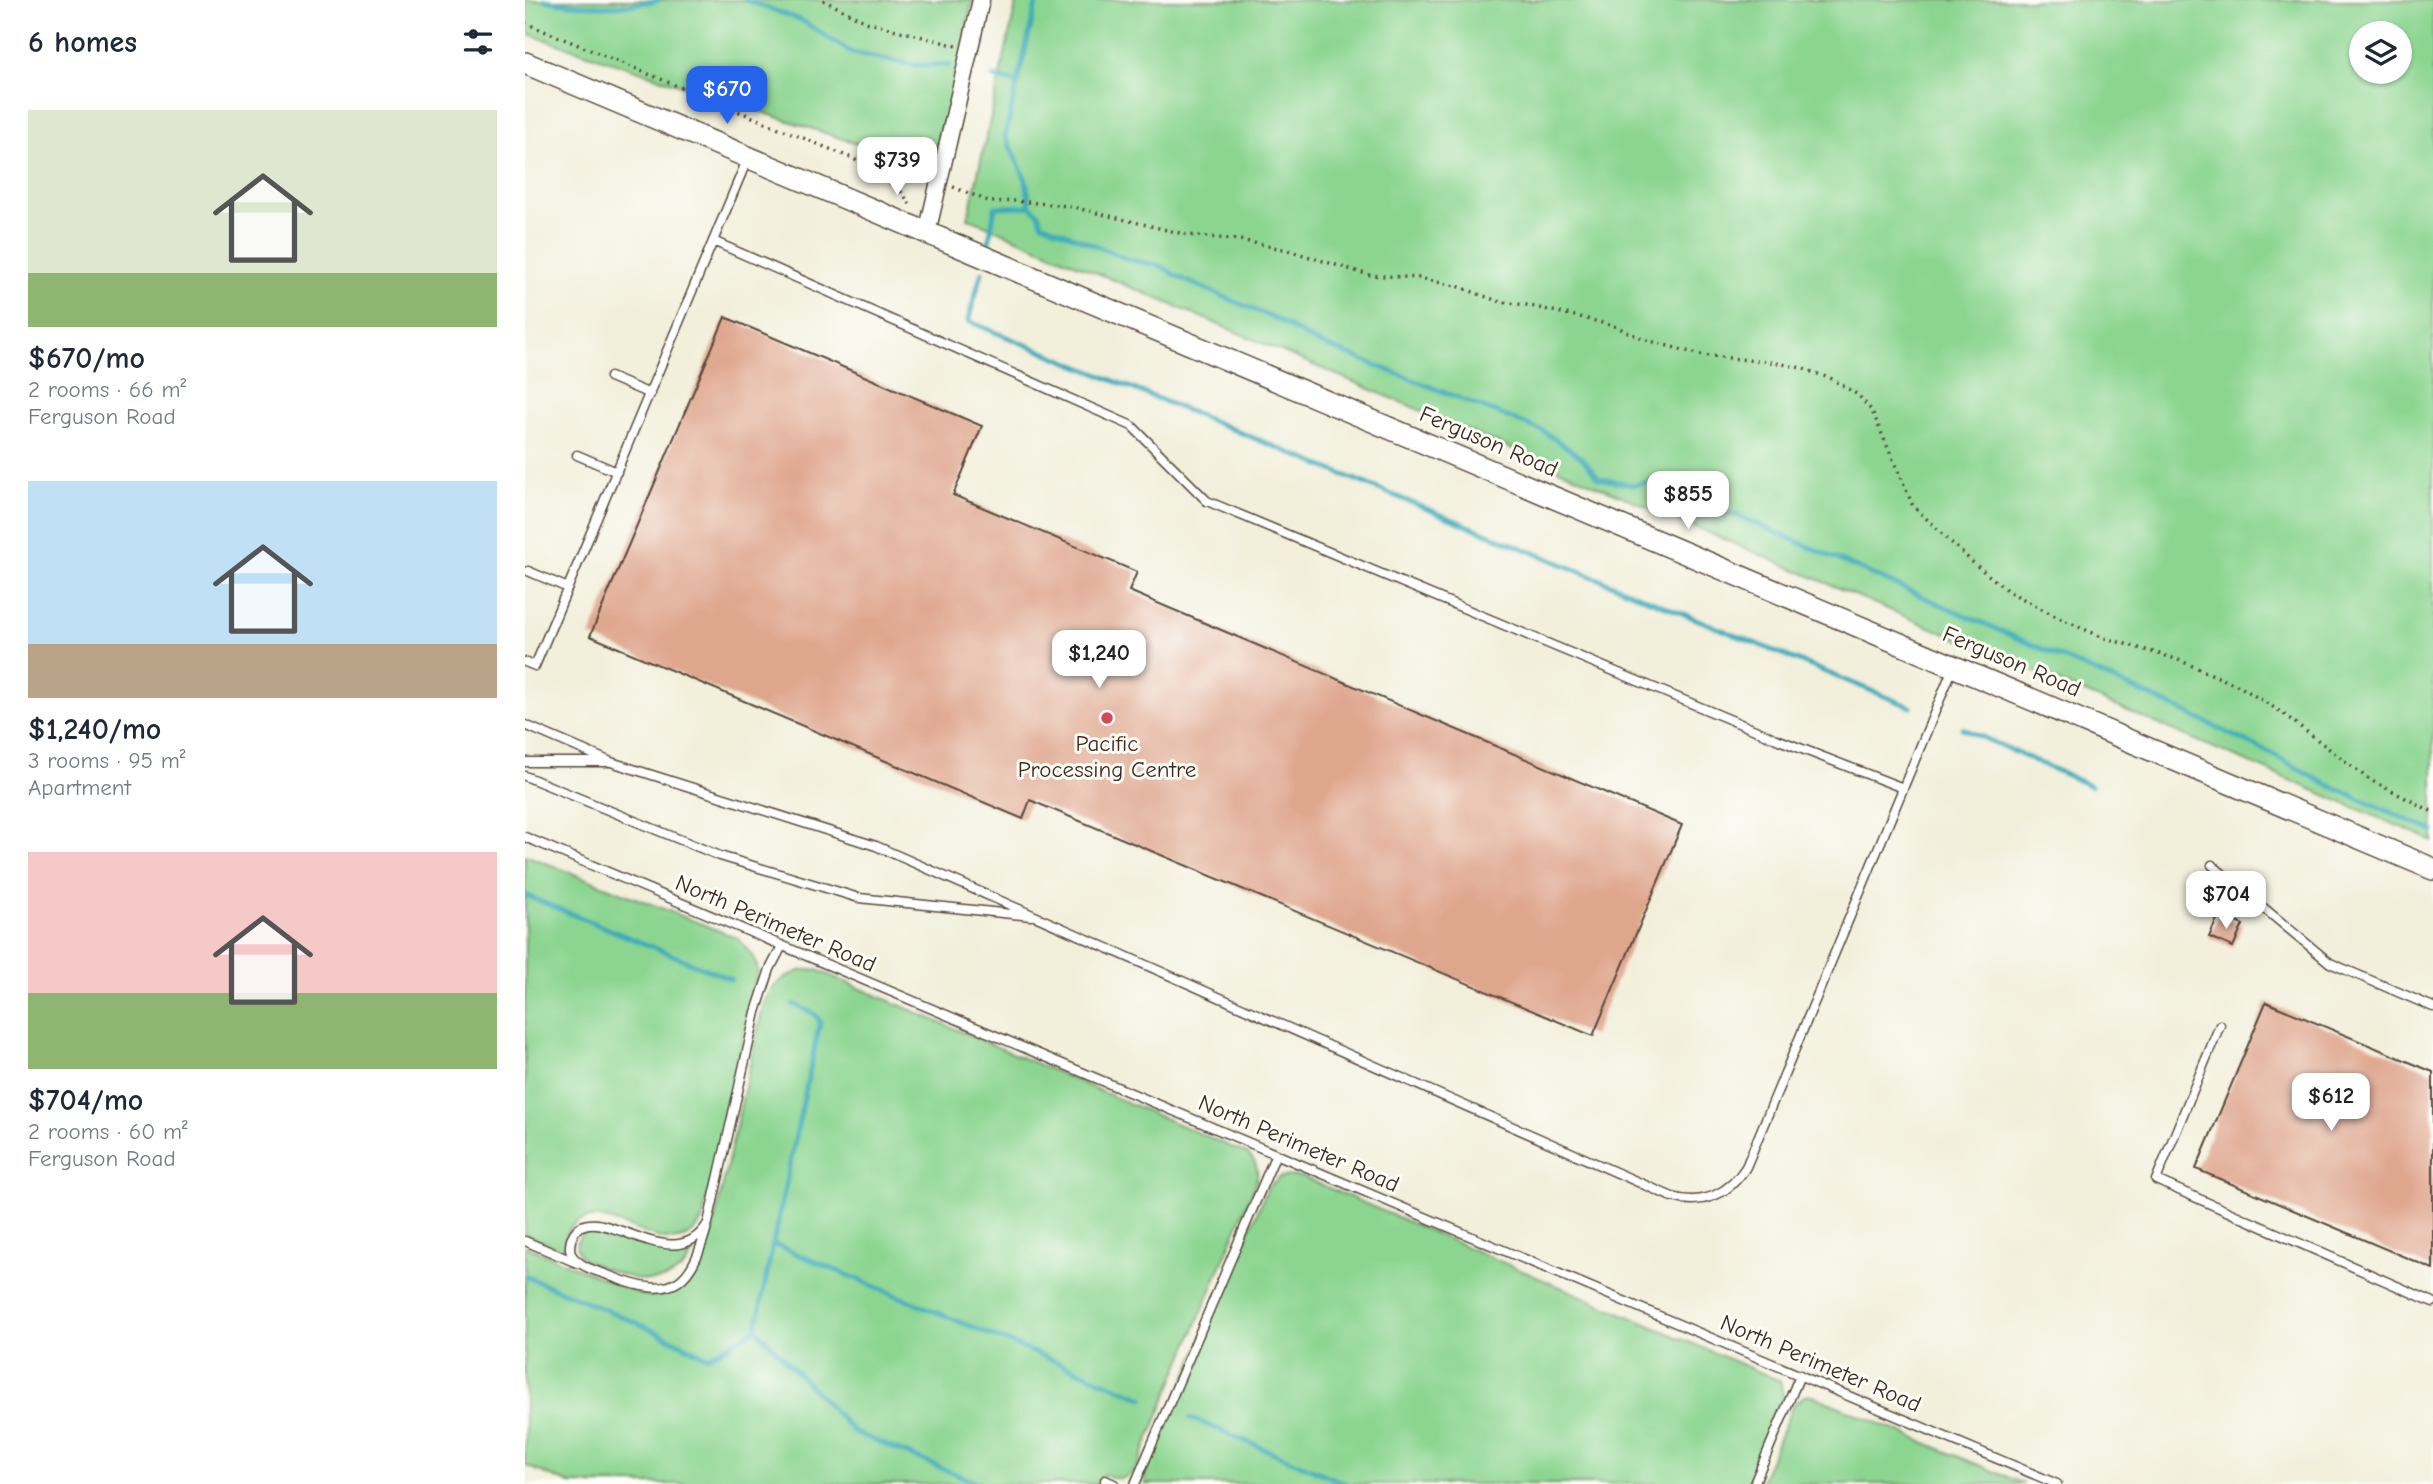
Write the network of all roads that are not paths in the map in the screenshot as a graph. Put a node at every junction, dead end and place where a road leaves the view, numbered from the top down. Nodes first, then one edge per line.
1 (981, 0) edge
2 (525, 63) edge
3 (748, 157) junction
4 (927, 233) junction
5 (713, 241) junction
6 (610, 377) dead end
7 (649, 394) junction
8 (577, 455) dead end
9 (617, 472) junction
10 (528, 571) dead end
11 (568, 588) junction
12 (525, 662) edge
13 (1954, 665) junction
14 (525, 726) edge
15 (525, 762) edge
16 (611, 762) junction
17 (525, 776) edge
18 (1903, 788) junction
19 (525, 837) edge
20 (2212, 865) dead end
21 (2433, 869) edge
22 (1038, 917) junction
23 (782, 946) junction
24 (2433, 1007) edge
25 (2220, 1025) dead end
26 (1276, 1154) junction
27 (708, 1223) junction
28 (525, 1241) edge
29 (580, 1264) junction
30 (2433, 1302) edge
31 (1800, 1375) junction
32 (1105, 1480) dead end
33 (1114, 1484) edge
34 (1135, 1484) edge
35 (1754, 1484) edge
36 (2057, 1484) edge

1 - 4 street
2 - 3 street, Ferguson Road
3 - 4 street, Ferguson Road
3 - 5 lane
4 - 13 street, Ferguson Road
5 - 7 lane
5 - 18 lane
6 - 7 lane
7 - 9 lane
8 - 9 lane
9 - 11 lane
10 - 11 lane
11 - 12 lane
13 - 18 lane
13 - 21 street, Ferguson Road
14 - 16 lane
15 - 16 lane
16 - 22 lane
17 - 22 lane
18 - 22 lane
19 - 23 lane, North Perimeter Road
20 - 24 lane
23 - 26 lane, North Perimeter Road
23 - 27 lane
25 - 30 lane
26 - 31 lane, North Perimeter Road
26 - 34 lane
27 - 29 lane
27 - 29 lane
28 - 29 lane
31 - 35 lane
31 - 36 lane, North Perimeter Road
32 - 33 lane

